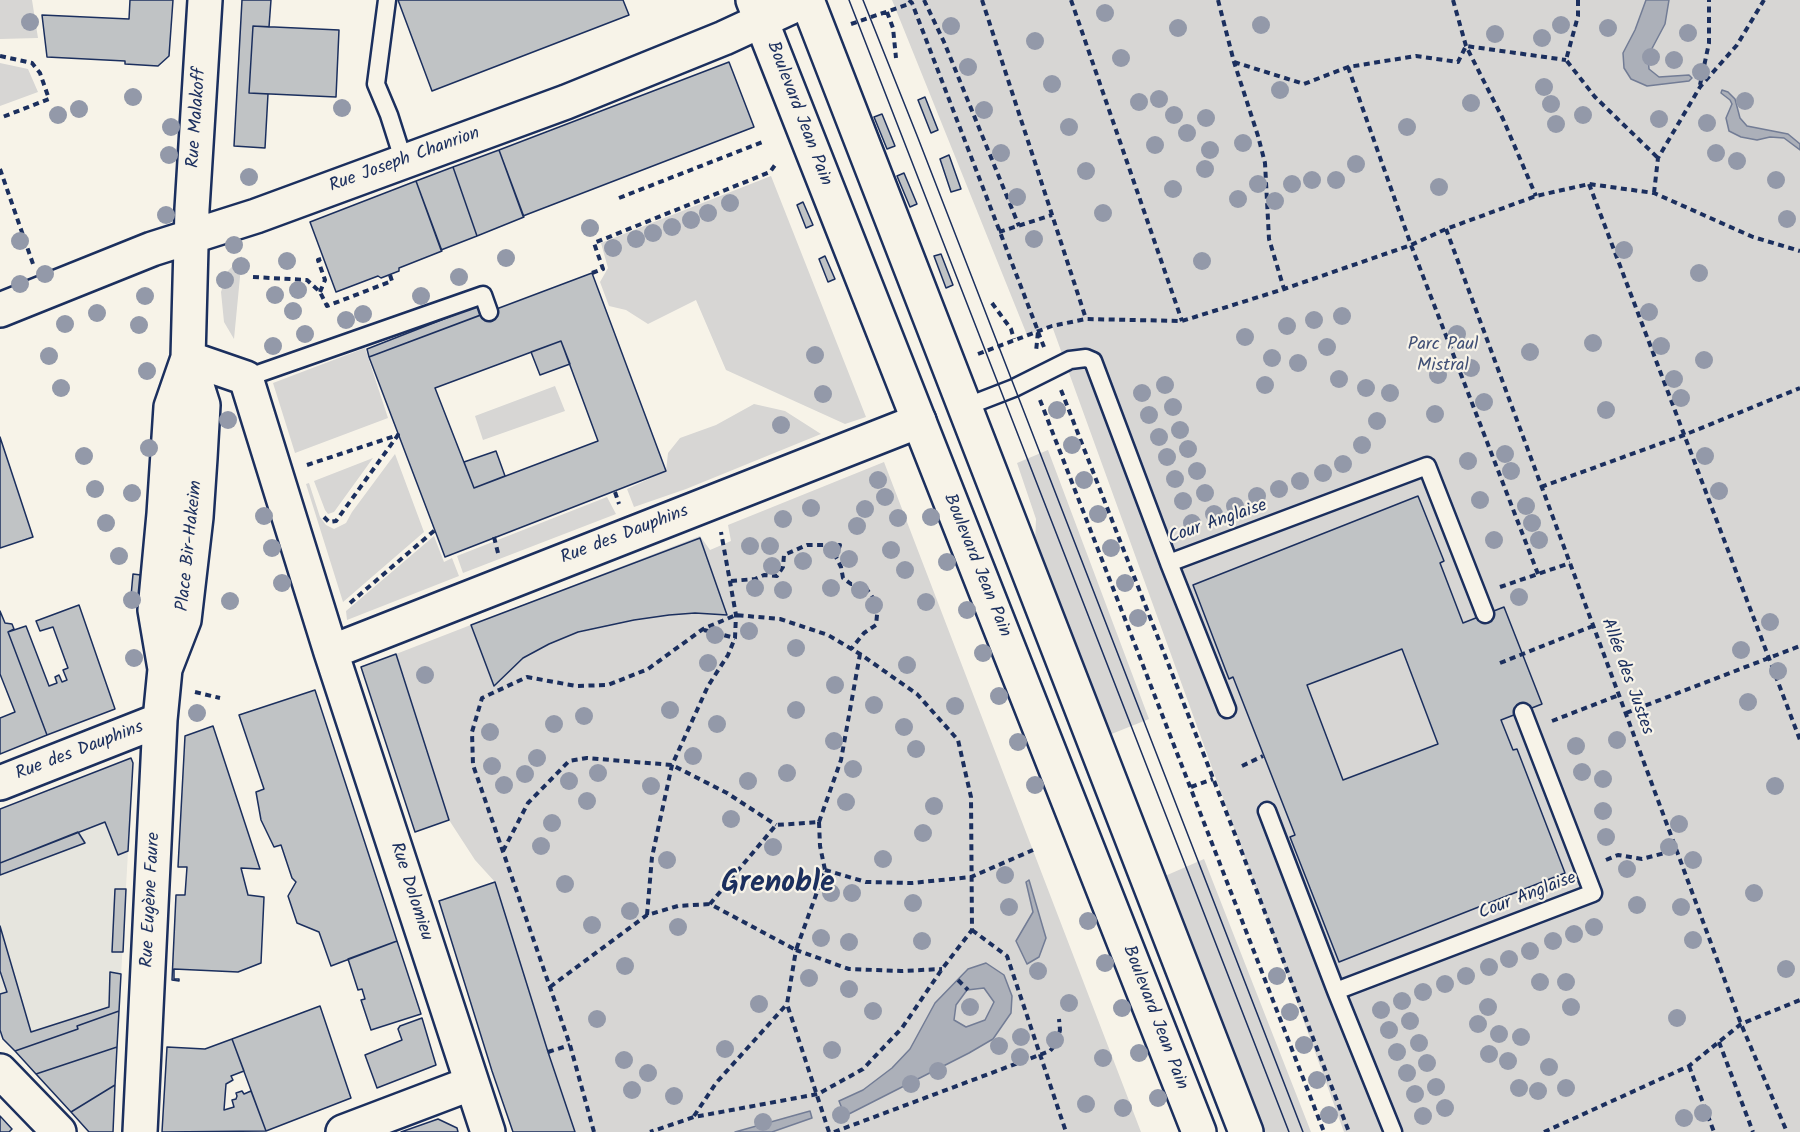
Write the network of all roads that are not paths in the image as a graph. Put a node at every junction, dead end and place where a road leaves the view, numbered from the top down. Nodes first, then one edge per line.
1 (205, 0) edge
2 (387, 0) edge
3 (806, 0) edge
4 (758, 10) edge
5 (404, 162) junction
6 (192, 237) junction
7 (0, 310) edge
8 (489, 312) dead end
9 (188, 357) junction
10 (246, 378) junction
11 (965, 407) junction
12 (919, 421) junction
13 (1169, 563) junction
14 (1485, 614) dead end
15 (331, 652) junction
16 (177, 679) joint
17 (1227, 709) dead end
18 (1523, 712) dead end
19 (160, 720) junction
20 (0, 783) edge
21 (1267, 811) dead end
22 (1336, 991) junction
23 (0, 1071) edge
24 (472, 1083) junction
25 (59, 1132) edge
26 (140, 1132) edge
27 (343, 1132) edge
28 (488, 1132) edge
29 (1199, 1132) edge
30 (1246, 1132) edge
31 (1393, 1132) edge

1 - 6 street, Rue Malakoff
2 - 5 lane
3 - 4 street, Rue Joseph Chanrion
3 - 11 street
4 - 5 street, Rue Joseph Chanrion
4 - 12 street, Boulevard Jean Pain
5 - 6 street, Rue Joseph Chanrion
6 - 7 street, Rue Joseph Chanrion
6 - 9 street, Place Bir-Hakeim
8 - 10 lane
9 - 10 street
9 - 16 street, Place Bir-Hakeim
10 - 15 street
11 - 13 lane, Cour Anglaise
11 - 30 street
12 - 15 street, Rue des Dauphins
12 - 29 street, Boulevard Jean Pain
13 - 14 lane, Cour Anglaise
13 - 17 lane
15 - 24 street, Rue Dolomieu
16 - 19 street, Rue Eugène Faure
18 - 22 lane, Cour Anglaise
19 - 20 street, Rue des Dauphins
19 - 26 street, Rue Eugène Faure
21 - 22 lane
22 - 31 lane
23 - 25 street
24 - 27 street
24 - 28 street, Rue Dolomieu

